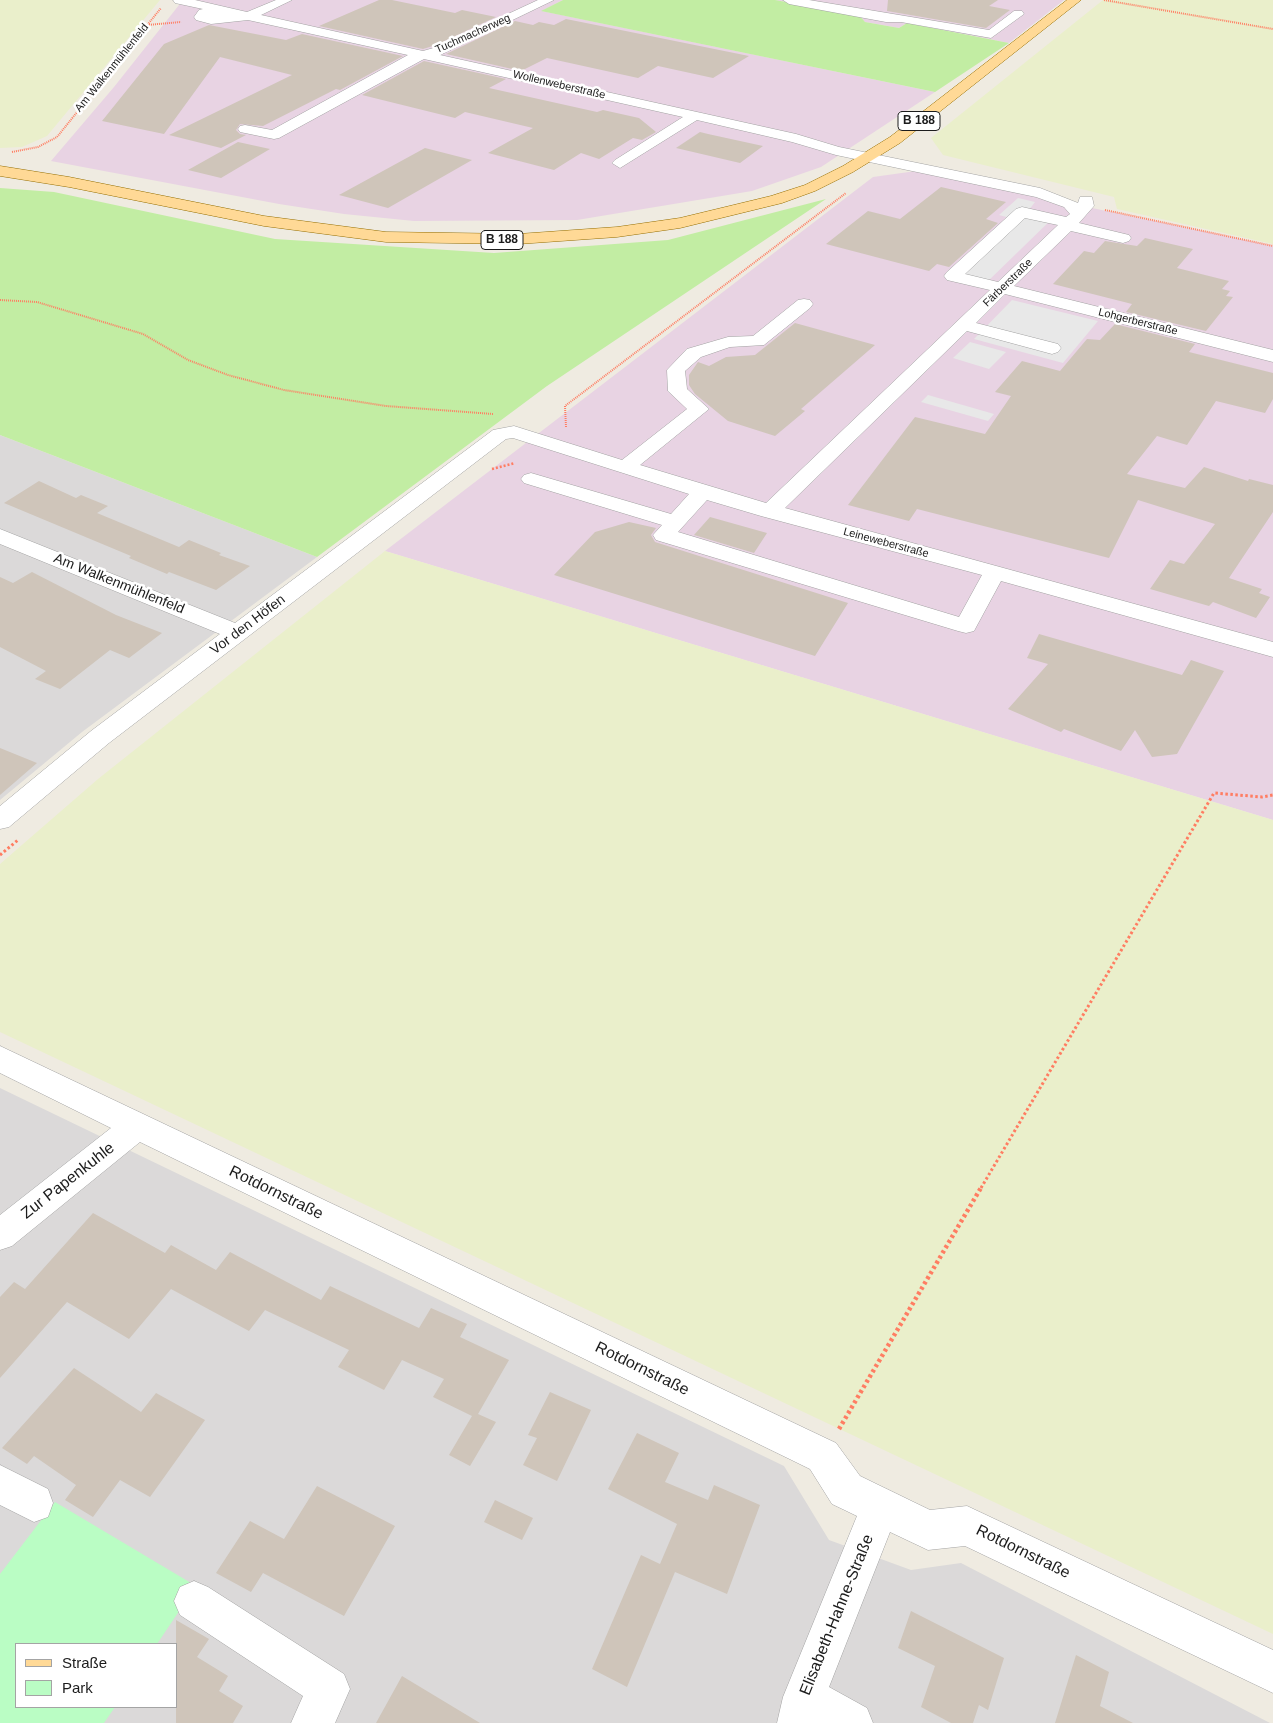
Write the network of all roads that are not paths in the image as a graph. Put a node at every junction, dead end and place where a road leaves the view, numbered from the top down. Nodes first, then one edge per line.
1 (179, 0) edge
2 (286, 0) edge
3 (548, 0) edge
4 (789, 0) edge
5 (1074, 0) edge
6 (222, 10) junction
7 (1018, 14) dead end
8 (248, 16) junction
9 (425, 55) junction
10 (694, 116) junction
11 (245, 129) dead end
12 (875, 154) junction
13 (620, 163) dead end
14 (0, 171) edge
15 (1075, 217) junction
16 (1123, 238) dead end
17 (1002, 289) junction
18 (804, 304) dead end
19 (964, 325) junction
20 (1052, 348) dead end
21 (1273, 356) edge
22 (500, 425) joint
23 (624, 468) junction
24 (530, 480) dead end
25 (703, 492) junction
26 (769, 510) junction
27 (676, 522) junction
28 (0, 536) edge
29 (994, 573) junction
30 (238, 633) junction
31 (1273, 650) edge
32 (0, 820) edge
33 (0, 1059) edge
34 (137, 1126) junction
35 (0, 1235) edge
36 (0, 1484) edge
37 (34, 1503) dead end
38 (880, 1507) junction
39 (194, 1601) dead end
40 (1273, 1672) edge
41 (801, 1710) edge
42 (312, 1723) edge
43 (852, 1723) edge

1 - 6 street
2 - 8 street
3 - 9 street, Tuchmacherweg
4 - 7 street
5 - 12 main road, B 188
6 - 8 street, Wollenweberstraße
6 - 8 street, Wollenweberstraße
8 - 9 street, Wollenweberstraße
9 - 10 street, Wollenweberstraße
9 - 11 street
10 - 12 street, Wollenweberstraße
10 - 13 street
12 - 14 main road, B 188
12 - 15 street, Wollenweberstraße
15 - 16 street
15 - 17 street, Färberstraße
15 - 17 street, Lohgerberstraße
17 - 19 street, Färberstraße
17 - 21 street, Lohgerberstraße
18 - 23 street
19 - 20 street
19 - 26 street, Färberstraße
22 - 23 street, Leineweberstraße
22 - 30 street, Vor den Höfen
23 - 25 street, Leineweberstraße
24 - 27 street
25 - 26 street, Leineweberstraße
25 - 27 street
26 - 29 street, Leineweberstraße
27 - 29 street
28 - 30 street, Am Walkenmühlenfeld
29 - 31 street, Leineweberstraße
30 - 32 street, Vor den Höfen
33 - 34 street, Rotdornstraße
34 - 35 street, Zur Papenkuhle
34 - 38 street, Rotdornstraße
36 - 37 street
38 - 40 street, Rotdornstraße
38 - 41 street, Elisabeth-Hahne-Straße
39 - 42 street
41 - 43 street

